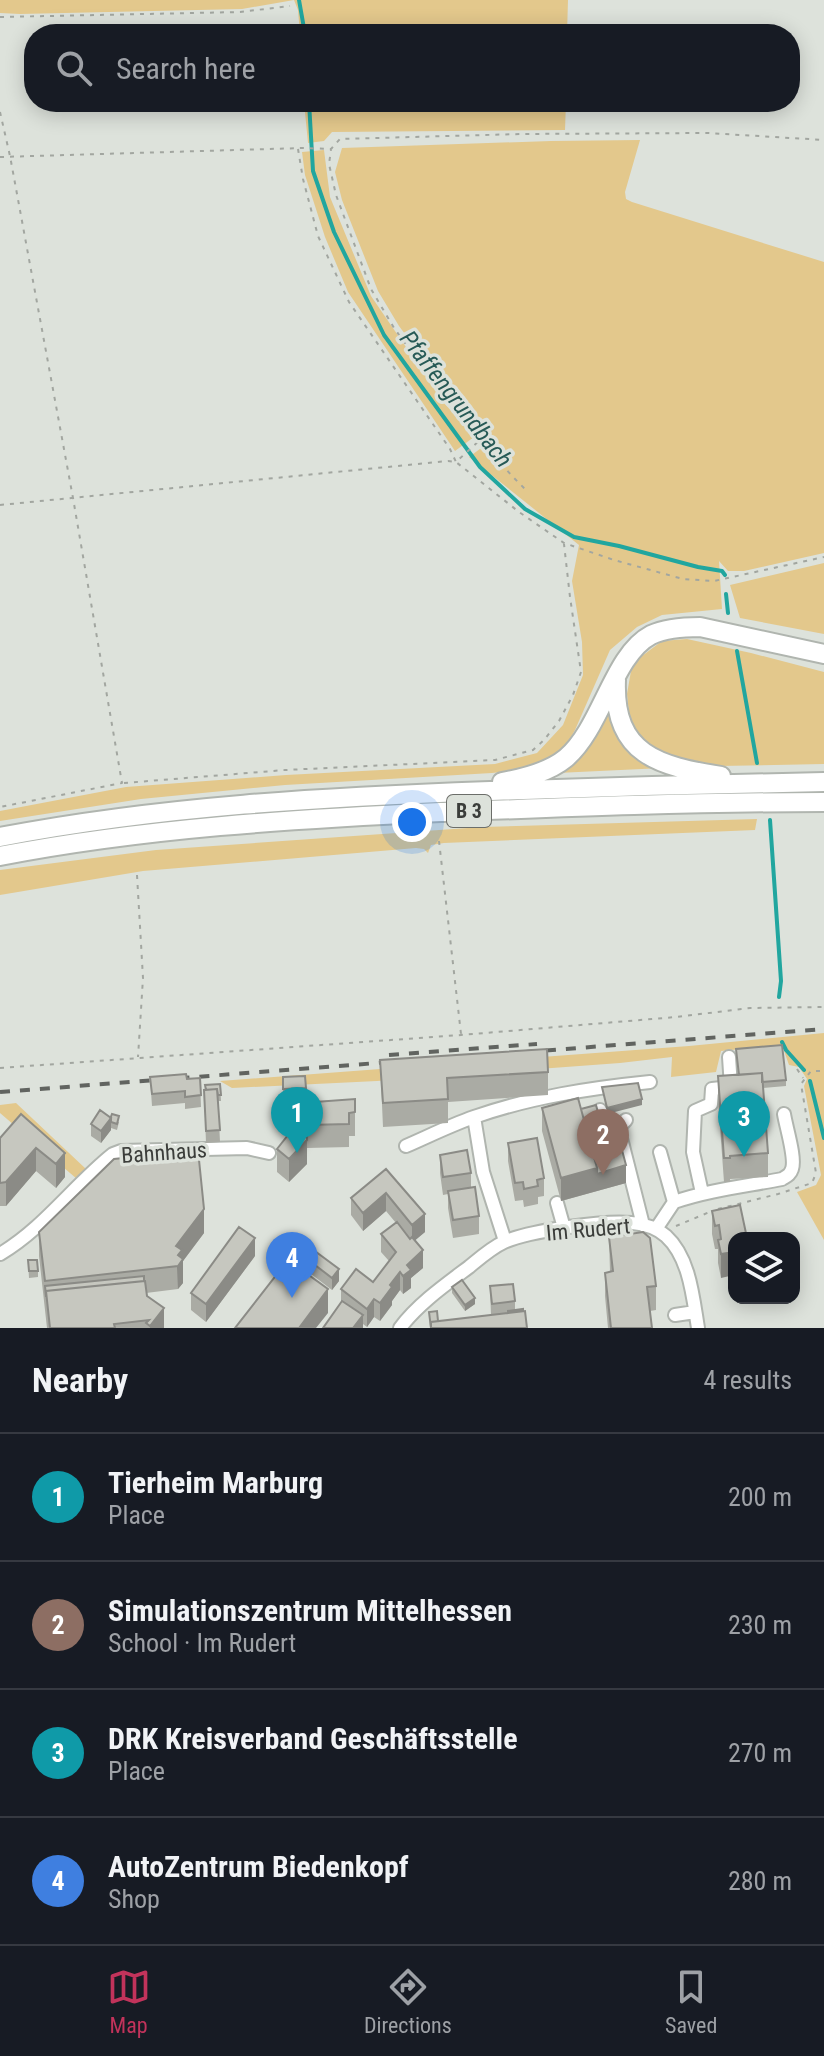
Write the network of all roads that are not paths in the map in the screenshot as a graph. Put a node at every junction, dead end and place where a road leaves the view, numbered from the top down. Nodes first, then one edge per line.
1 (824, 651) edge
2 (616, 677) junction
3 (824, 782) edge
4 (766, 783) junction
5 (416, 793) junction
6 (824, 802) edge
7 (0, 837) edge
8 (0, 856) edge
9 (729, 1057) dead end
10 (650, 1082) dead end
11 (600, 1110) edge
12 (784, 1114) dead end
13 (474, 1117) junction
14 (406, 1146) dead end
15 (623, 1146) junction
16 (660, 1152) dead end
17 (269, 1153) dead end
18 (599, 1153) edge
19 (702, 1193) junction
20 (674, 1202) junction
21 (557, 1203) dead end
22 (623, 1222) junction
23 (650, 1227) junction
24 (564, 1228) junction
25 (623, 1239) edge
26 (505, 1241) junction
27 (0, 1254) edge
28 (708, 1297) dead end
29 (694, 1306) junction
30 (675, 1315) dead end
31 (400, 1328) edge
32 (698, 1328) edge

1 - 2 highway, B 3
2 - 4 highway, B 3
2 - 5 highway, B 3
3 - 4 highway, B 3
4 - 5 highway, B 3
5 - 7 highway, B 3
6 - 8 highway, B 3
9 - 19 street
10 - 13 street
11 - 15 street
12 - 19 street
13 - 14 street
13 - 26 street
15 - 18 street
15 - 23 street
16 - 20 street
17 - 27 street, Bahnhaus
19 - 20 street
20 - 23 street
21 - 24 street
22 - 23 street, Im Rudert
22 - 24 street, Im Rudert
22 - 25 street
23 - 29 street, Im Rudert
24 - 26 street, Im Rudert
26 - 31 street, Im Rudert
28 - 29 street
29 - 30 street
29 - 32 street, Im Rudert

